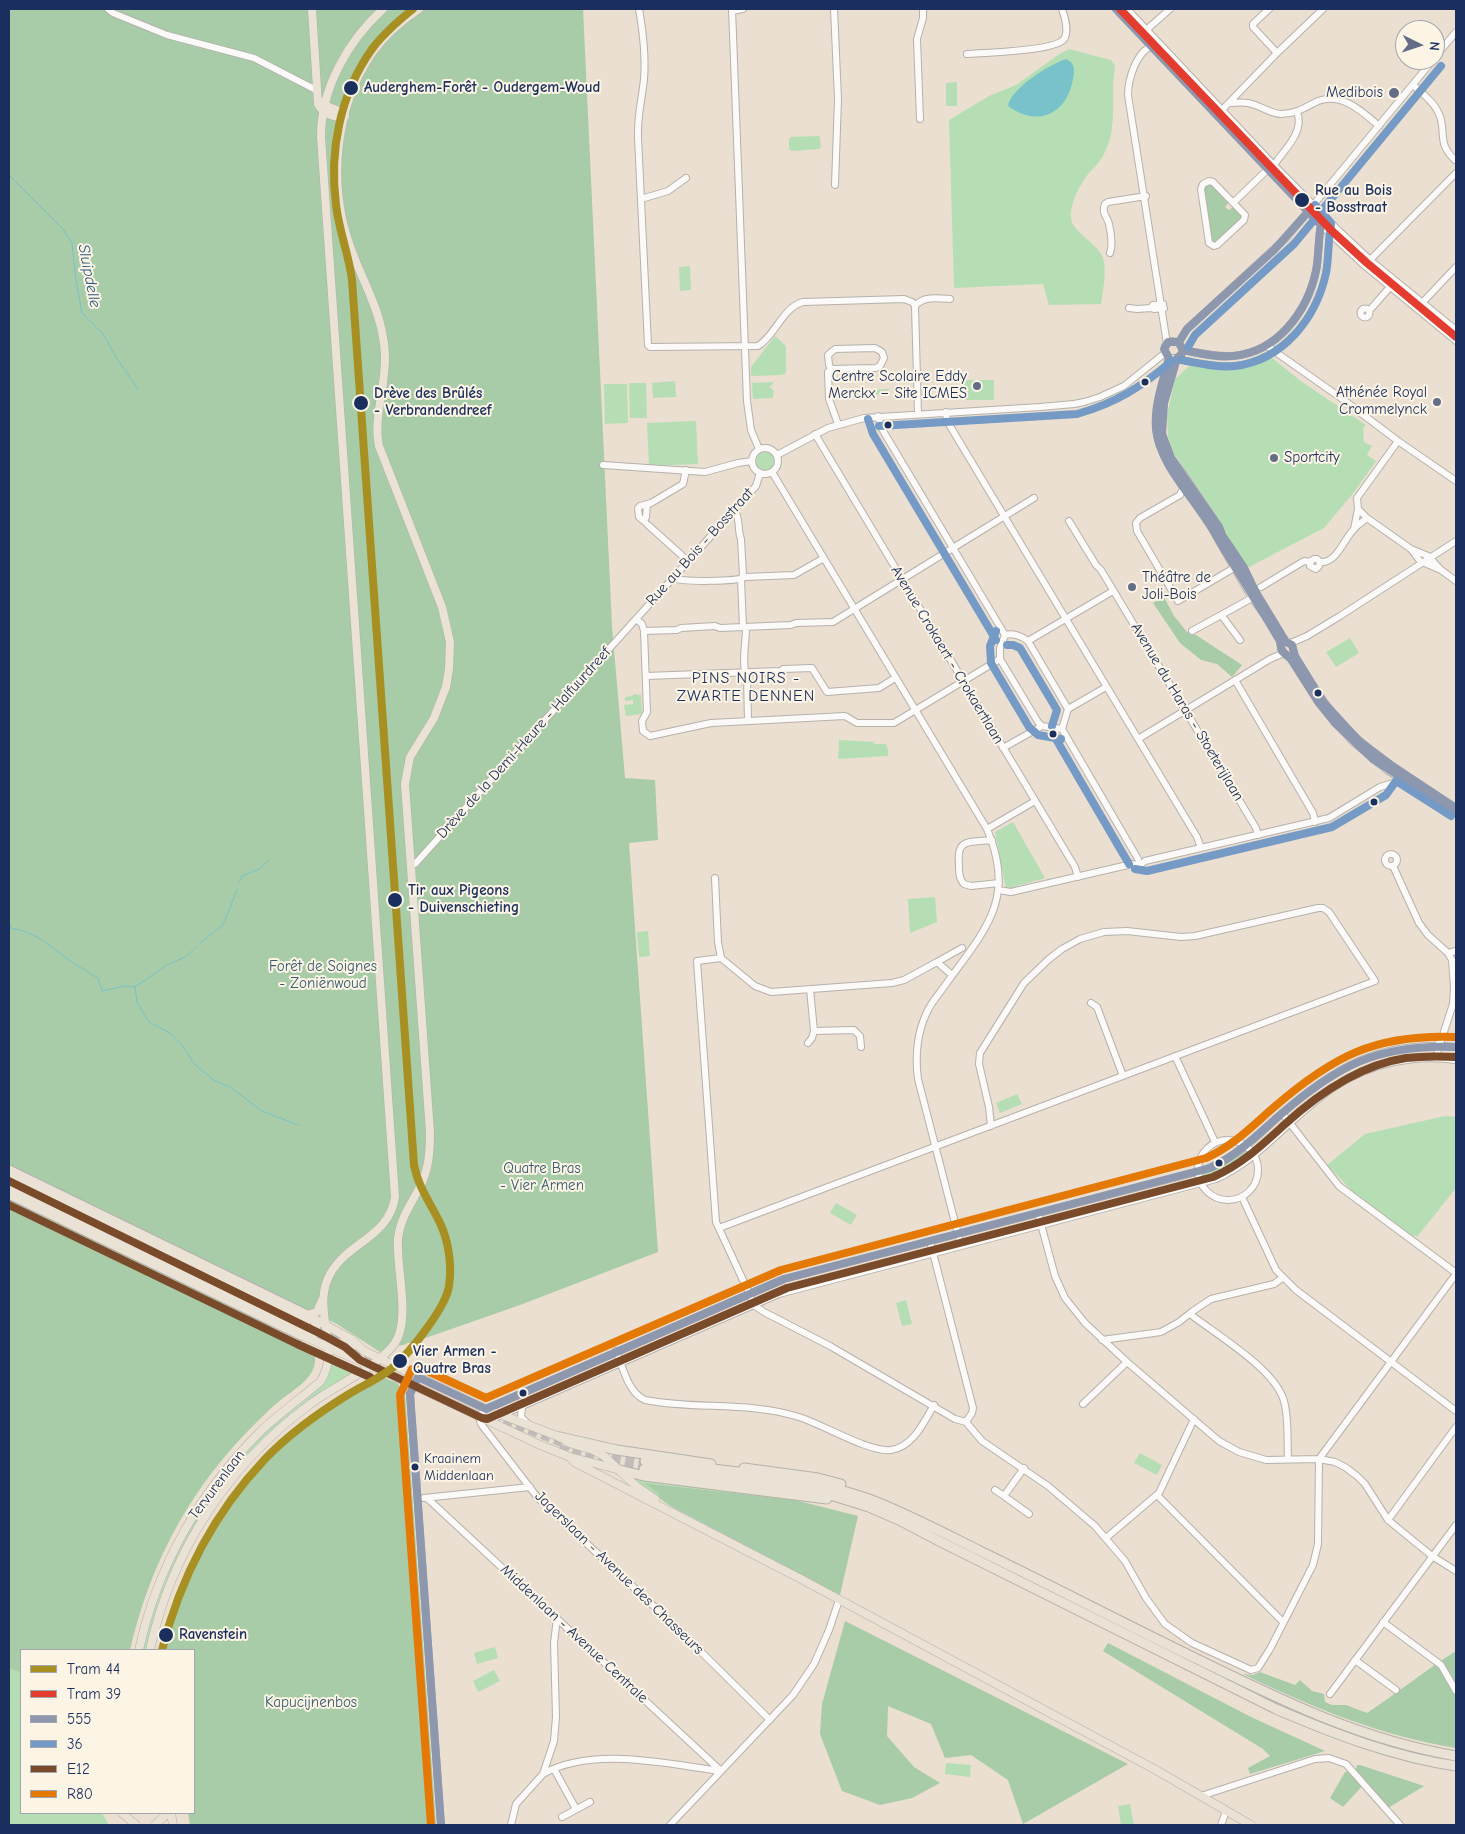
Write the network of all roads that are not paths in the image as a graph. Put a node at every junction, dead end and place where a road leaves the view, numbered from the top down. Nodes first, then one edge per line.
1 (108, 9) edge
2 (312, 9) edge
3 (383, 9) edge
4 (419, 9) edge
5 (639, 9) edge
6 (743, 9) edge
7 (834, 9) edge
8 (923, 9) edge
9 (1062, 9) edge
10 (1116, 9) edge
11 (1127, 9) edge
12 (1170, 9) edge
13 (1269, 9) edge
14 (1323, 9) edge
15 (732, 10) edge
16 (1144, 32) junction
17 (1456, 32) edge
18 (1152, 46) junction
19 (1445, 46) edge
20 (1277, 53) junction
21 (967, 54) dead end
22 (1425, 70) edge
23 (1413, 85) junction
24 (330, 88) junction
25 (318, 90) junction
26 (1229, 103) junction
27 (324, 108) junction
28 (1222, 110) junction
29 (1297, 112) junction
30 (345, 116) junction
31 (920, 119) dead end
32 (1379, 126) junction
33 (1456, 160) edge
34 (1271, 167) junction
35 (1456, 173) edge
36 (686, 178) dead end
37 (835, 185) dead end
38 (1145, 196) junction
39 (641, 199) junction
40 (1233, 203) junction
41 (1314, 205) junction
42 (1308, 212) junction
43 (1321, 225) junction
44 (1336, 227) junction
45 (1329, 233) junction
46 (1110, 253) dead end
47 (1370, 260) junction
48 (1456, 267) edge
49 (1390, 287) junction
50 (950, 299) dead end
51 (1422, 303) junction
52 (915, 306) junction
53 (1162, 306) junction
54 (1129, 308) dead end
55 (1369, 311) dead end
56 (1456, 330) edge
57 (1176, 341) junction
58 (1456, 341) edge
59 (1166, 344) junction
60 (746, 346) junction
61 (1267, 346) junction
62 (1183, 350) junction
63 (1167, 355) junction
64 (1177, 358) junction
65 (1156, 361) junction
66 (1167, 367) junction
67 (831, 369) junction
68 (946, 412) junction
69 (918, 414) junction
70 (878, 416) junction
71 (838, 424) junction
72 (815, 434) junction
73 (1398, 440) junction
74 (759, 450) junction
75 (776, 455) junction
76 (752, 461) junction
77 (603, 465) dead end
78 (686, 470) junction
79 (772, 472) junction
80 (760, 473) junction
81 (1456, 481) edge
82 (1184, 486) junction
83 (1034, 498) dead end
84 (1358, 509) junction
85 (734, 510) junction
86 (1005, 517) junction
87 (1367, 518) junction
88 (1069, 521) dead end
89 (1354, 528) junction
90 (1456, 541) edge
91 (953, 548) junction
92 (1411, 549) junction
93 (824, 558) junction
94 (1431, 558) junction
95 (688, 561) junction
96 (1424, 563) junction
97 (1234, 568) junction
98 (1441, 570) junction
99 (673, 578) junction
100 (741, 579) junction
101 (902, 580) junction
102 (1456, 580) edge
103 (1261, 587) dead end
104 (1113, 591) junction
105 (1252, 598) junction
106 (854, 608) junction
107 (1222, 616) junction
108 (1065, 618) junction
109 (636, 619) junction
110 (743, 627) junction
111 (644, 631) junction
112 (1192, 631) dead end
113 (1005, 635) junction
114 (1240, 640) dead end
115 (1028, 641) junction
116 (1287, 648) junction
117 (1000, 659) junction
118 (745, 673) junction
119 (646, 676) junction
120 (895, 678) junction
121 (963, 680) junction
122 (1235, 680) junction
123 (1106, 687) junction
124 (914, 709) junction
125 (1068, 709) junction
126 (1186, 710) junction
127 (748, 721) junction
128 (1042, 726) junction
129 (1062, 729) junction
130 (1138, 739) junction
131 (1003, 748) junction
132 (1397, 773) junction
133 (1380, 788) junction
134 (1035, 801) junction
135 (1456, 808) edge
136 (1456, 813) edge
137 (1315, 822) junction
138 (987, 829) junction
139 (1258, 835) junction
140 (992, 840) junction
141 (1201, 848) junction
142 (1142, 860) junction
143 (411, 864) junction
144 (1393, 866) dead end
145 (1078, 877) junction
146 (715, 878) dead end
147 (999, 883) junction
148 (998, 890) junction
149 (962, 948) dead end
150 (1456, 950) edge
151 (1448, 953) junction
152 (721, 958) junction
153 (937, 962) junction
154 (952, 975) junction
155 (810, 989) junction
156 (1091, 1003) dead end
157 (814, 1031) junction
158 (808, 1043) dead end
159 (1438, 1046) junction
160 (861, 1047) dead end
161 (1456, 1047) edge
162 (1175, 1056) junction
163 (1437, 1058) junction
164 (1456, 1060) edge
165 (1123, 1076) junction
166 (989, 1107) junction
167 (1282, 1113) junction
168 (998, 1123) junction
169 (1290, 1123) junction
170 (991, 1126) junction
171 (1215, 1142) junction
172 (1246, 1146) junction
173 (935, 1147) junction
174 (1254, 1156) junction
175 (9, 1170) edge
176 (1197, 1172) junction
177 (9, 1179) edge
178 (1201, 1184) junction
179 (9, 1187) edge
180 (9, 1194) edge
181 (1242, 1197) junction
182 (1038, 1213) junction
183 (1041, 1225) junction
184 (719, 1228) junction
185 (958, 1234) junction
186 (930, 1241) junction
187 (961, 1246) junction
188 (933, 1253) junction
189 (1456, 1273) edge
190 (1282, 1278) junction
191 (323, 1293) junction
192 (749, 1293) junction
193 (754, 1304) junction
194 (1190, 1314) junction
195 (306, 1324) junction
196 (326, 1324) junction
197 (667, 1329) junction
198 (1102, 1340) junction
199 (672, 1341) junction
200 (391, 1347) junction
201 (329, 1350) junction
202 (364, 1351) junction
203 (616, 1351) junction
204 (379, 1358) junction
205 (1127, 1362) junction
206 (1391, 1362) junction
207 (621, 1364) junction
208 (392, 1365) junction
209 (370, 1366) junction
210 (418, 1377) junction
211 (414, 1386) junction
212 (529, 1390) junction
213 (534, 1401) junction
214 (1083, 1404) dead end
215 (934, 1405) junction
216 (522, 1407) junction
217 (486, 1409) junction
218 (1456, 1411) edge
219 (501, 1415) junction
220 (479, 1416) junction
221 (490, 1420) junction
222 (1194, 1420) junction
223 (966, 1422) junction
224 (534, 1428) junction
225 (1456, 1428) edge
226 (560, 1437) junction
227 (570, 1457) junction
228 (1319, 1458) junction
229 (1288, 1459) junction
230 (1024, 1468) junction
231 (620, 1470) junction
232 (632, 1477) junction
233 (530, 1487) junction
234 (852, 1490) junction
235 (995, 1490) dead end
236 (1158, 1495) junction
237 (1004, 1496) junction
238 (427, 1498) junction
239 (418, 1499) junction
240 (868, 1509) junction
241 (673, 1512) junction
242 (1029, 1514) dead end
243 (1388, 1520) junction
244 (1456, 1525) edge
245 (1106, 1538) junction
246 (1432, 1556) junction
247 (1456, 1571) edge
248 (839, 1600) junction
249 (557, 1618) junction
250 (1283, 1622) junction
251 (1383, 1622) junction
252 (139, 1649) edge
253 (150, 1649) edge
254 (1355, 1660) junction
255 (1396, 1690) dead end
256 (1456, 1690) edge
257 (1330, 1694) dead end
258 (770, 1720) junction
259 (1456, 1756) edge
260 (1456, 1766) edge
261 (554, 1769) junction
262 (721, 1771) junction
263 (543, 1774) junction
264 (1201, 1796) junction
265 (590, 1802) dead end
266 (576, 1810) junction
267 (1229, 1813) junction
268 (123, 1814) edge
269 (168, 1814) edge
270 (562, 1817) dead end
271 (1222, 1824) edge
272 (136, 1825) edge
273 (155, 1825) edge
274 (441, 1825) edge
275 (512, 1825) edge
276 (670, 1825) edge
277 (1251, 1825) edge
278 (1400, 1825) edge

1 - 25 street
2 - 25 main road
3 - 24 main road
4 - 30 main road, Tervurenlaan
5 - 39 street
6 - 15 street
7 - 37 street
8 - 31 street
9 - 21 street
10 - 16 street
11 - 16 street
12 - 16 street
13 - 20 street
14 - 20 street
15 - 60 street
16 - 18 street
16 - 28 street
17 - 19 street
18 - 34 street
18 - 38 street
20 - 26 street
22 - 23 street
23 - 32 street
23 - 33 street
24 - 25 main road
24 - 27 main road
25 - 27 main road
26 - 28 street
26 - 29 street
27 - 30 main road
27 - 191 main road
28 - 34 street
29 - 32 street
29 - 34 street
30 - 143 main road, Tervurenlaan
32 - 41 street
33 - 35 street
34 - 40 street
34 - 41 street
34 - 42 street
35 - 47 street
36 - 39 street
38 - 46 street
38 - 53 street
39 - 60 street
40 - 40 street
41 - 42 street
41 - 44 street
42 - 43 street
42 - 57 street
43 - 45 street
43 - 61 street
44 - 45 street
44 - 47 street
45 - 49 street
47 - 51 street
48 - 51 street
49 - 55 street
49 - 58 street
50 - 52 street
51 - 56 street
52 - 60 street
52 - 69 street
53 - 54 street
53 - 57 street
53 - 59 street
57 - 59 street
57 - 62 street
59 - 63 street
60 - 74 street
61 - 62 street
61 - 73 street
62 - 64 street
63 - 64 street
63 - 65 street
63 - 66 street
64 - 116 street
65 - 66 street
65 - 68 street
66 - 82 street
67 - 67 street
67 - 71 street
68 - 69 street
68 - 86 street
69 - 70 street
70 - 71 street
70 - 91 street
71 - 72 street
72 - 75 street
72 - 101 street, Avenue Crokaert - Crokaertlaan
73 - 81 street
73 - 84 street
74 - 75 street
74 - 76 street
75 - 79 street
76 - 78 street
76 - 80 street
77 - 78 street
78 - 95 street
79 - 80 street
79 - 93 street
80 - 85 street, Rue au Bois - Bosstraat
82 - 97 street
82 - 97 street
83 - 86 street
84 - 87 street
84 - 89 street
85 - 95 street, Rue au Bois - Bosstraat
85 - 100 street
86 - 91 street
86 - 108 street
87 - 89 street
87 - 92 street
88 - 104 street, Avenue du Haras - Stoeterijlaan
89 - 103 street
90 - 94 street
91 - 101 street
91 - 113 street
92 - 94 street
92 - 96 street
93 - 100 street
93 - 106 street
94 - 96 street
94 - 98 street
95 - 99 street, Rue au Bois - Bosstraat
96 - 98 street
96 - 116 street
97 - 105 street
98 - 102 street
99 - 100 street
99 - 109 street, Rue au Bois - Bosstraat
100 - 110 street
101 - 106 street
101 - 121 street, Avenue Crokaert - Crokaertlaan
104 - 108 street
104 - 126 street, Avenue du Haras - Stoeterijlaan
105 - 107 street
105 - 116 street
106 - 110 street
106 - 120 street
107 - 112 street
107 - 114 street
108 - 115 street
108 - 123 street
109 - 111 street
109 - 143 street, Drève de la Demi-Heure - Halfuurdreef
110 - 111 street
110 - 118 street
111 - 119 street
113 - 115 street
113 - 117 street
115 - 125 street
116 - 122 street
116 - 132 street
117 - 121 street
117 - 128 street
118 - 119 street
118 - 120 street
118 - 127 street
119 - 127 street
120 - 124 street
121 - 124 street
121 - 131 street, Avenue Crokaert - Crokaertlaan
122 - 126 street
122 - 137 street
123 - 125 street
123 - 130 street
124 - 127 street
124 - 138 street
125 - 129 street
126 - 130 street
126 - 139 street, Avenue du Haras - Stoeterijlaan
128 - 129 street
128 - 131 street
129 - 142 street
130 - 141 street
131 - 134 street, Avenue Crokaert - Crokaertlaan
132 - 133 street
132 - 133 street
132 - 135 street
132 - 136 street
133 - 137 street
134 - 138 street
134 - 145 street, Avenue Crokaert - Crokaertlaan
137 - 139 street
138 - 140 street
139 - 141 street
140 - 147 street
140 - 147 street
141 - 142 street
142 - 145 street
143 - 200 main road, Tervurenlaan
144 - 151 street
145 - 148 street
146 - 152 street
147 - 148 street
148 - 154 street
149 - 153 street
150 - 151 street
151 - 159 street
152 - 155 street
152 - 184 street
153 - 154 street
153 - 155 street
154 - 173 street
155 - 157 street
156 - 165 street
157 - 158 street
157 - 160 street
159 - 161 street
159 - 163 street
159 - 167 street
162 - 165 street
162 - 166 street
162 - 171 street
163 - 164 street
163 - 169 street
165 - 168 street
166 - 168 street
166 - 170 street
167 - 169 street
167 - 172 street
168 - 170 street
169 - 174 street
169 - 189 street
170 - 173 street
171 - 172 street
171 - 176 street
172 - 174 street
172 - 176 street
173 - 184 street
173 - 185 street
174 - 178 street
174 - 181 street
175 - 195 highway
176 - 178 street
176 - 182 street
177 - 195 highway
178 - 181 street
178 - 183 street
179 - 195 highway
180 - 195 highway
181 - 190 street
182 - 183 street
182 - 185 street
183 - 187 street
183 - 198 street
184 - 192 street
185 - 186 street
185 - 187 street
186 - 188 street
186 - 192 street
187 - 188 street
188 - 193 street
188 - 223 street
189 - 206 street
190 - 194 street
190 - 206 street
191 - 195 main road
191 - 196 main road
192 - 193 street
192 - 197 street
193 - 199 street
193 - 215 street
194 - 198 street
194 - 229 street
195 - 196 main road
195 - 201 main road
196 - 201 main road
196 - 202 main road
197 - 199 street
197 - 203 street
198 - 205 street
199 - 207 street
200 - 204 main road, Tervurenlaan
200 - 208 main road
201 - 202 main road
201 - 209 main road
201 - 252 main road, Tervurenlaan
202 - 204 main road
203 - 207 street
203 - 212 street
204 - 208 main road
204 - 209 main road, Tervurenlaan
205 - 214 street
205 - 222 street
206 - 218 street
206 - 228 street
207 - 213 street
207 - 215 street
208 - 210 main road
209 - 211 main road
209 - 253 main road, Tervurenlaan
210 - 211 street
210 - 217 main road
211 - 220 main road
211 - 239 street
212 - 213 street
212 - 217 street
213 - 216 street
215 - 223 street
216 - 219 street
216 - 224 street
217 - 219 main road
217 - 220 street
219 - 221 street
219 - 224 main road
220 - 221 main road
220 - 233 street, Jagerslaan - Avenue des Chasseurs
221 - 227 main road
222 - 229 street
222 - 236 street
223 - 230 street
224 - 226 main road
225 - 243 street
226 - 231 main road
226 - 234 highway
227 - 231 main road
227 - 241 main road
228 - 229 street
228 - 243 street
228 - 250 street
230 - 237 street
230 - 245 street
231 - 232 highway
232 - 240 highway
232 - 241 main road
233 - 238 street
233 - 258 street, Jagerslaan - Avenue des Chasseurs
234 - 240 highway
234 - 259 highway
235 - 237 street
236 - 245 street
236 - 250 street
237 - 242 street
238 - 239 street
238 - 249 street, Middenlaan - Avenue Centrale
239 - 274 street
240 - 260 highway
241 - 248 main road
243 - 246 street
244 - 246 street
245 - 250 street
246 - 247 street
246 - 251 street
248 - 258 street
248 - 264 main road
249 - 262 street, Middenlaan - Avenue Centrale
249 - 263 street
251 - 254 street
251 - 256 street
254 - 255 street
254 - 257 street
258 - 262 street
261 - 262 street
261 - 263 street
261 - 266 street
262 - 276 street
263 - 275 street
264 - 267 main road
264 - 278 street
265 - 266 street
266 - 270 street
267 - 271 street
267 - 277 main road
268 - 272 main road
269 - 273 main road

